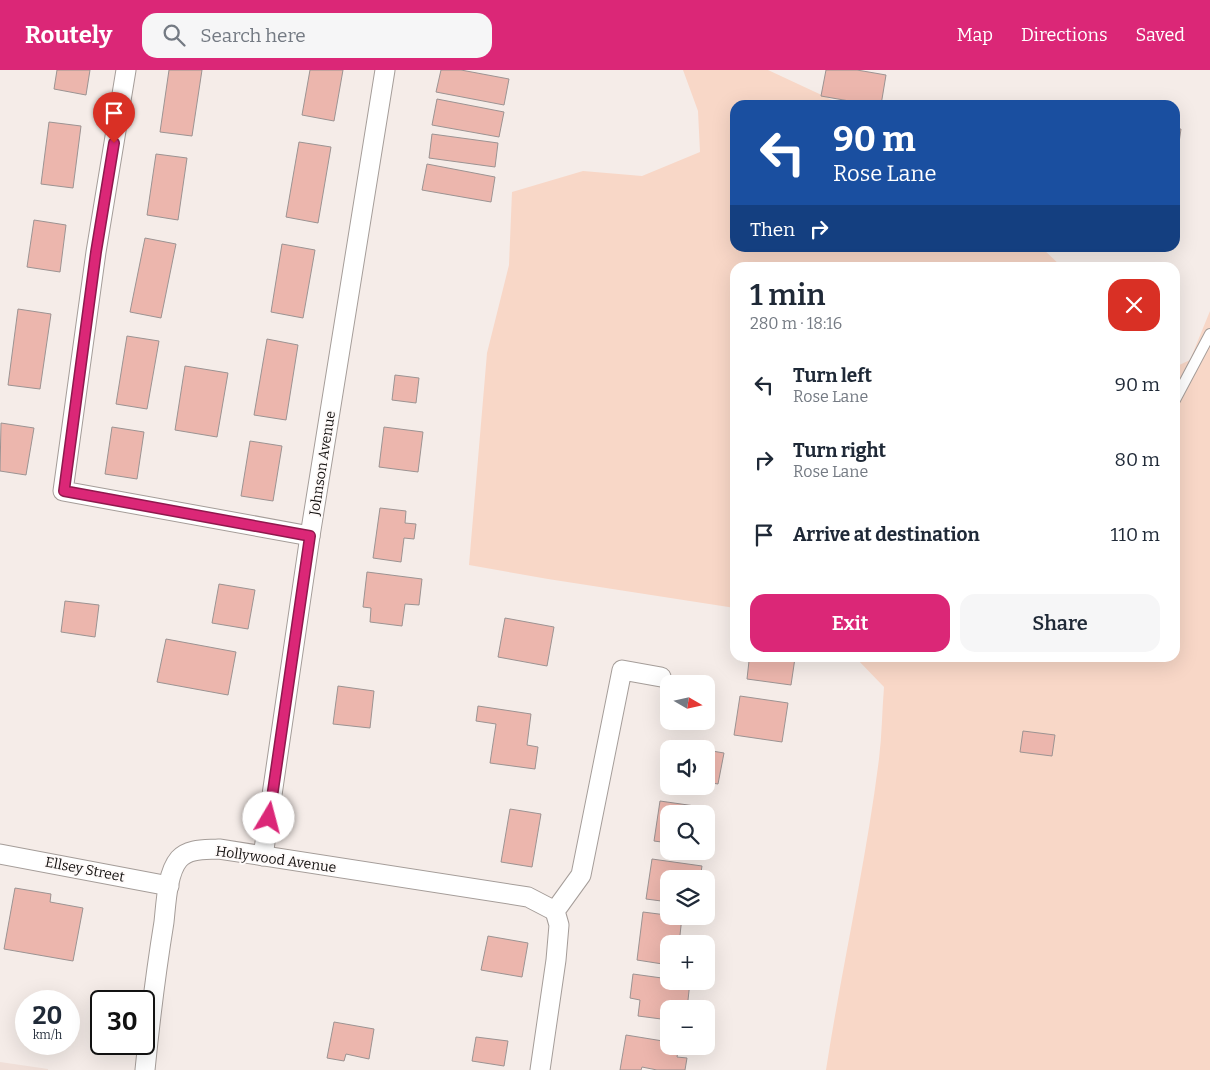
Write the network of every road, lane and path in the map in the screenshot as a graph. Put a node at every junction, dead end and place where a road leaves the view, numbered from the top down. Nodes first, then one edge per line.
1 (126, 70) edge
2 (385, 70) edge
3 (1210, 334) edge
4 (1180, 391) edge
5 (310, 536) junction
6 (660, 677) edge
7 (0, 854) edge
8 (263, 856) junction
9 (169, 886) junction
10 (555, 911) junction
11 (145, 1070) edge
12 (540, 1070) edge

1 - 5 street
2 - 5 street, Johnson Avenue
3 - 4 lane
5 - 8 street, Johnson Avenue
6 - 10 street
7 - 9 street, Ellsey Street
8 - 9 street, Hollywood Avenue
8 - 10 street, Hollywood Avenue
9 - 11 street, Hollywood Avenue
10 - 12 street

